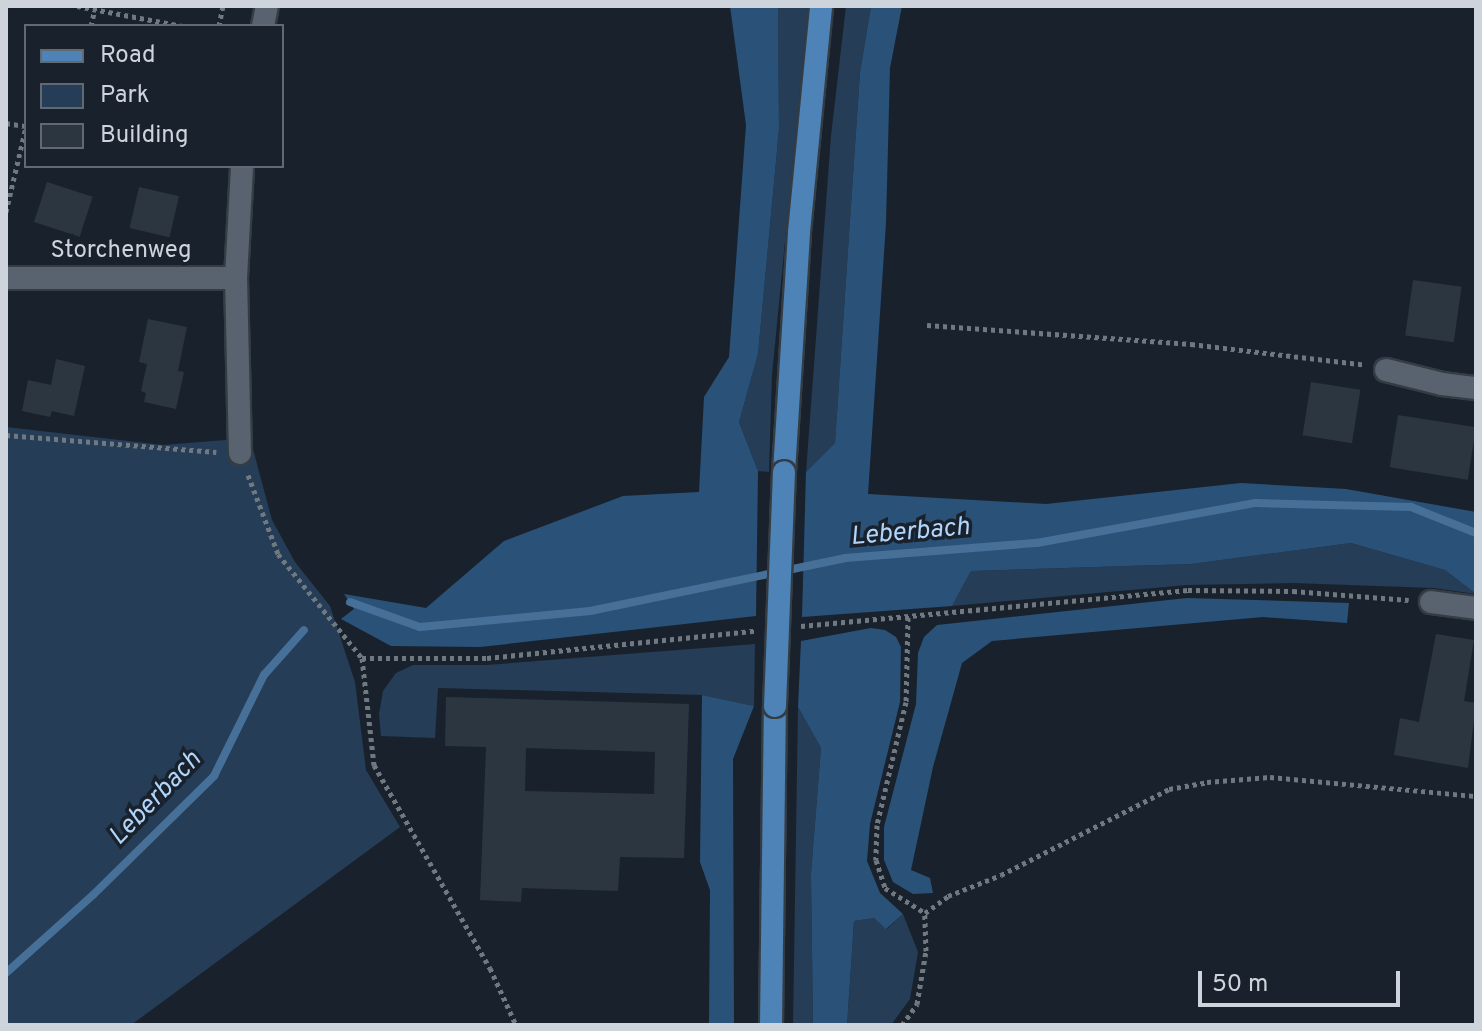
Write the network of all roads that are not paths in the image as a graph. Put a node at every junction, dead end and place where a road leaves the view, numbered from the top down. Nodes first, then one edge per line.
1 (821, 6) edge
2 (242, 168) edge
3 (6, 278) edge
4 (236, 278) junction
5 (1386, 370) road end
6 (1476, 388) edge
7 (240, 453) road end
8 (1431, 602) road end
9 (1476, 608) edge
10 (771, 1025) edge

1 - 10 main road, bridge
2 - 4 street
3 - 4 street, Storchenweg
4 - 7 street
5 - 6 street
8 - 9 street

